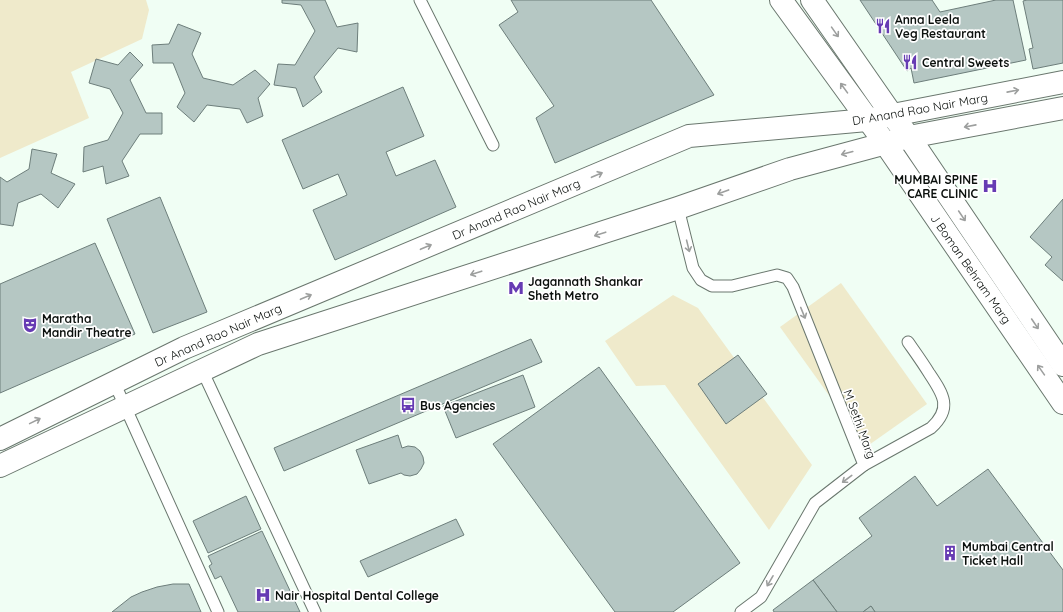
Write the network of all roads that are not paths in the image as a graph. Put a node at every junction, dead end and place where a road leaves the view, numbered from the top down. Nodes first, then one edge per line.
1 (420, 0) edge
2 (781, 0) edge
3 (812, 0) edge
4 (1063, 82) edge
5 (1063, 108) edge
6 (892, 115) junction
7 (867, 120) junction
8 (909, 137) junction
9 (884, 143) junction
10 (492, 145) dead end
11 (678, 208) junction
12 (908, 342) dead end
13 (1063, 365) edge
14 (202, 370) junction
15 (114, 382) junction
16 (1063, 402) edge
17 (126, 406) junction
18 (0, 439) edge
19 (864, 465) junction
20 (0, 466) edge
21 (218, 612) edge
22 (315, 612) edge
23 (741, 612) edge

1 - 10 lane
7 -> 2 main road, J Boman Behram Marg
3 -> 6 main road, J Boman Behram Marg
6 -> 4 main road, Dr Anand Rao Nair Marg
5 -> 8 main road, Dr Anand Rao Nair Marg
6 - 7 main road, Dr Anand Rao Nair Marg
6 - 8 main road, J Boman Behram Marg
7 - 9 main road, J Boman Behram Marg
15 -> 7 main road, Dr Anand Rao Nair Marg
8 - 9 main road, Dr Anand Rao Nair Marg
8 -> 13 main road, J Boman Behram Marg
9 -> 11 main road, Dr Anand Rao Nair Marg
16 -> 9 main road, J Boman Behram Marg
11 -> 14 main road, Dr Anand Rao Nair Marg
11 -> 19 lane, M Sethi Marg
12 - 19 lane
14 - 17 main road, Dr Anand Rao Nair Marg
14 - 22 lane
15 - 17 lane
18 -> 15 main road, Dr Anand Rao Nair Marg
17 - 20 main road, Dr Anand Rao Nair Marg
17 - 21 lane
19 -> 23 lane, M Sethi Marg

